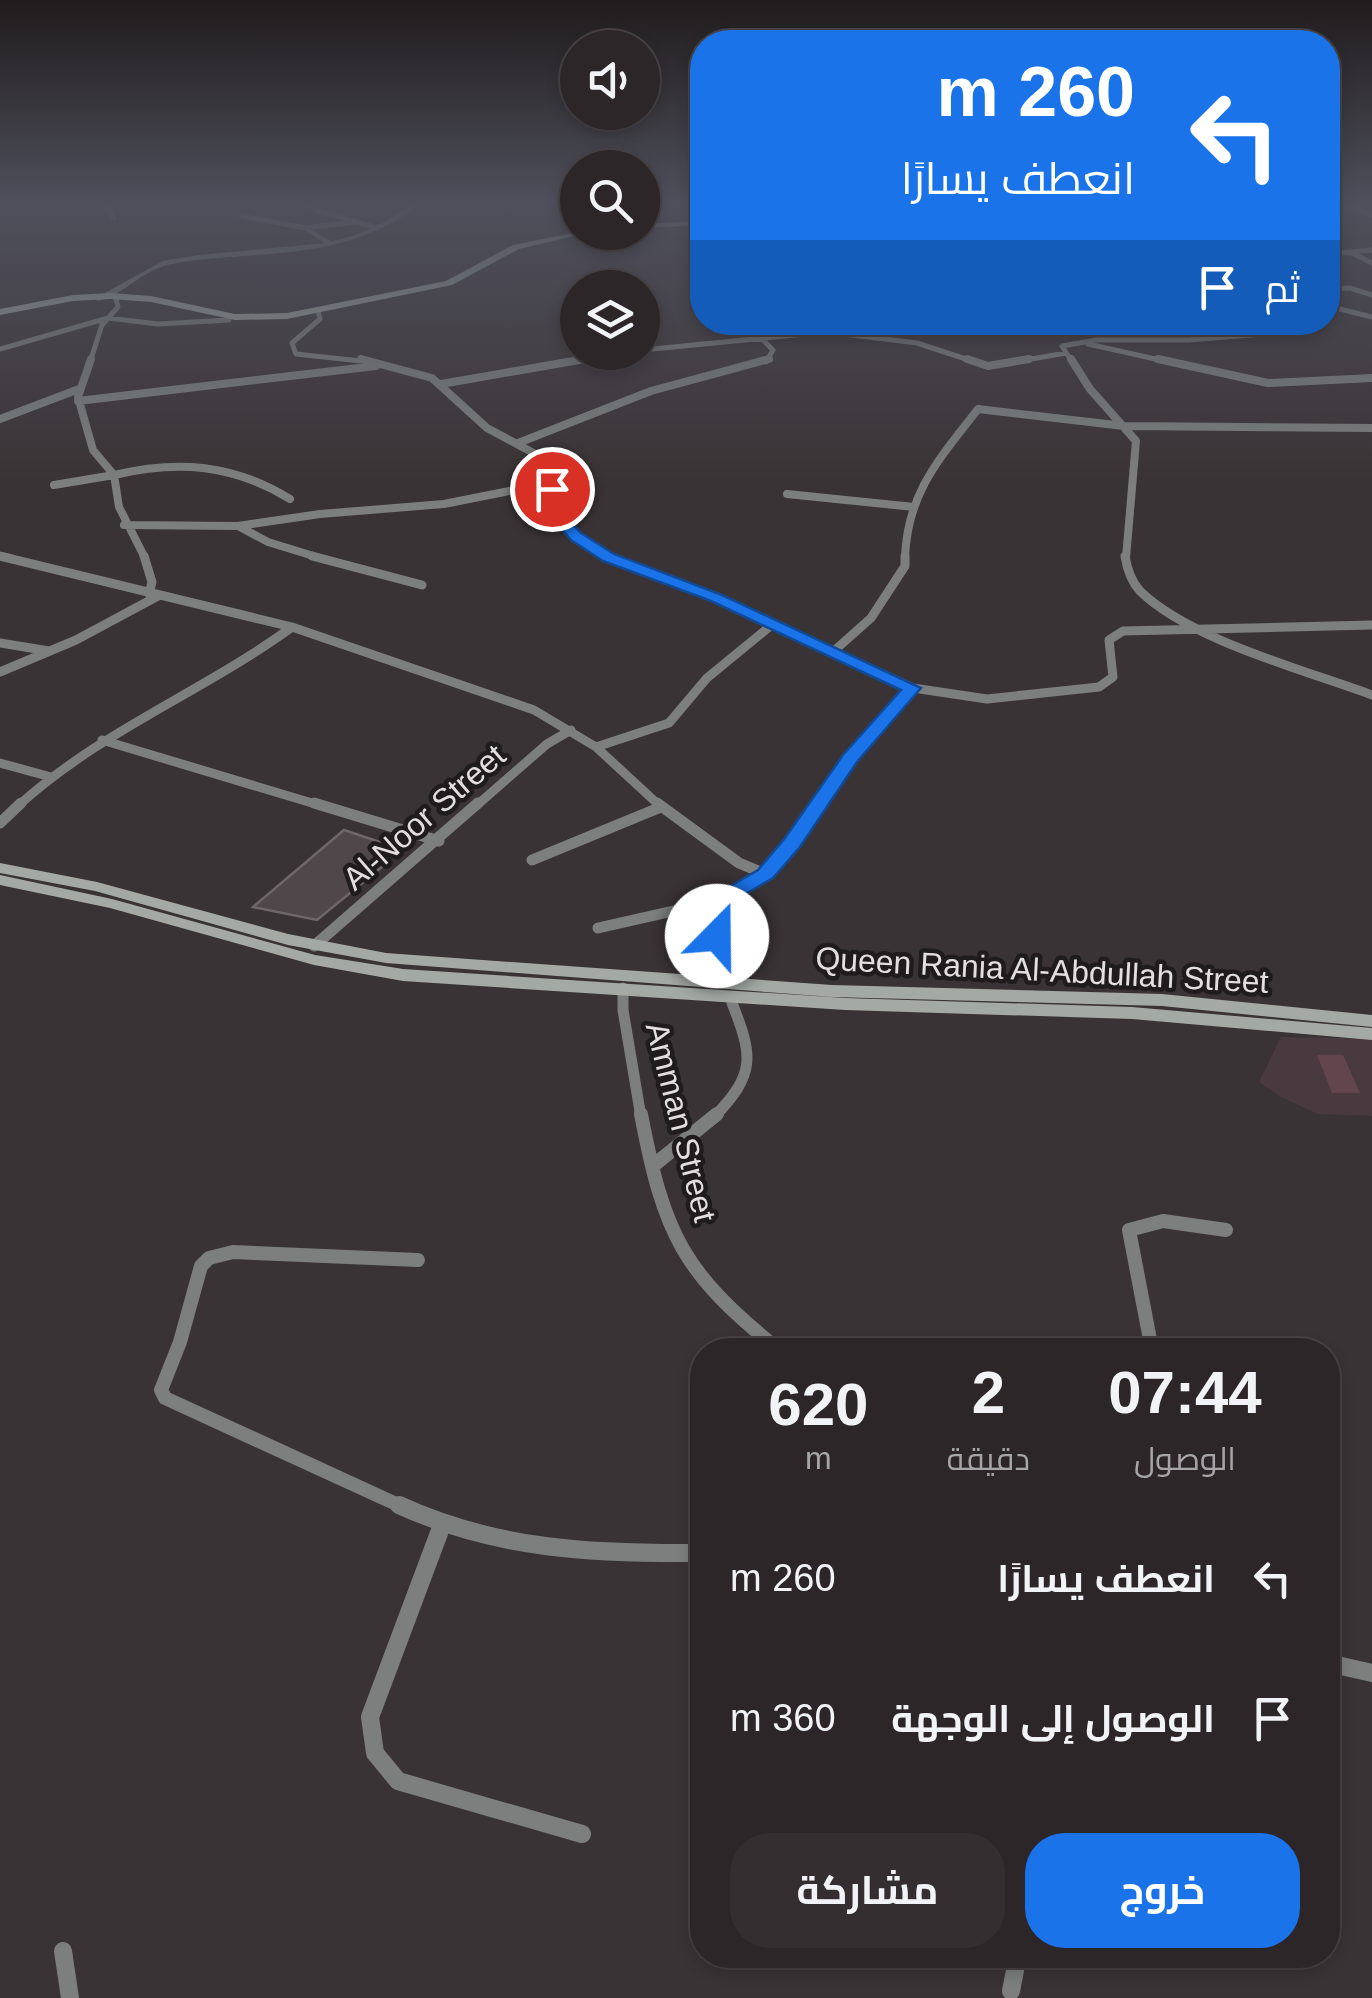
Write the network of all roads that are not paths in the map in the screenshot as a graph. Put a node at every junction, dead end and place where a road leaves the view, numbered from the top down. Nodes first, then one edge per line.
1 (127, 297) edge
2 (134, 297) edge
3 (380, 297) edge
4 (73, 298) joint
5 (107, 298) junction
6 (182, 307) junction
7 (1340, 309) edge
8 (318, 310) junction
9 (0, 314) edge
10 (108, 318) junction
11 (1372, 318) edge
12 (229, 320) dead end
13 (80, 326) junction
14 (100, 329) junction
15 (782, 335) edge
16 (860, 335) edge
17 (1251, 335) edge
18 (760, 338) junction
19 (1079, 342) junction
20 (660, 348) edge
21 (0, 349) edge
22 (1066, 353) junction
23 (560, 363) edge
24 (384, 366) junction
25 (1372, 378) edge
26 (440, 384) junction
27 (79, 389) junction
28 (78, 401) junction
29 (0, 419) edge
30 (1124, 426) junction
31 (1372, 428) edge
32 (518, 444) junction
33 (114, 474) junction
34 (550, 483) junction
35 (54, 485) dead end
36 (787, 494) dead end
37 (290, 499) dead end
38 (914, 507) junction
39 (124, 525) junction
40 (238, 526) junction
41 (0, 556) edge
42 (422, 585) dead end
43 (154, 595) junction
44 (774, 623) junction
45 (1372, 626) edge
46 (292, 628) junction
47 (1205, 632) junction
48 (0, 644) edge
49 (836, 650) junction
50 (49, 651) junction
51 (0, 672) edge
52 (912, 688) junction
53 (1372, 695) edge
54 (570, 730) junction
55 (102, 740) junction
56 (596, 747) junction
57 (0, 763) edge
58 (51, 776) junction
59 (661, 807) junction
60 (0, 823) edge
61 (439, 841) junction
62 (532, 860) dead end
63 (0, 868) edge
64 (766, 874) junction
65 (0, 880) edge
66 (722, 900) junction
67 (598, 928) dead end
68 (314, 946) junction
69 (710, 981) junction
70 (623, 988) junction
71 (732, 1003) dead end
72 (1372, 1021) edge
73 (1372, 1034) edge
74 (654, 1165) junction
75 (1226, 1230) dead end
76 (418, 1260) dead end
77 (765, 1338) edge
78 (1150, 1338) edge
79 (442, 1525) junction
80 (690, 1553) edge
81 (1340, 1666) edge
82 (1372, 1674) edge
83 (582, 1834) dead end
84 (63, 1951) dead end
85 (1015, 1968) edge
86 (1011, 1991) dead end
87 (70, 1998) edge

1 - 5 main road
2 - 6 main road
3 - 8 main road
4 - 5 main road
4 - 9 main road
5 - 6 main road
5 - 9 main road
5 - 10 street
6 - 8 main road
7 - 11 street
8 - 24 street
10 - 12 street
10 - 13 street
10 - 14 street
13 - 14 street
13 - 21 street
14 - 27 street
15 - 18 street
16 - 22 street
17 - 19 street
18 - 20 street
18 - 32 street
19 - 22 street
19 - 25 street
22 - 30 street
23 - 26 street
24 - 26 street
24 - 28 street
26 - 32 street
27 - 28 street
27 - 29 street
28 - 33 street
30 - 31 street
30 - 38 street
30 - 47 street
32 - 34 street
33 - 35 street
33 - 37 street
33 - 39 street
34 - 40 street
34 - 44 street
36 - 38 street
38 - 49 street
39 - 40 street
39 - 43 street
40 - 42 street
41 - 43 street
43 - 46 street
43 - 50 street
44 - 49 street
44 - 56 street
45 - 47 street
46 - 54 street
46 - 55 street
47 - 52 street
47 - 53 street
48 - 50 street
49 - 52 street
50 - 51 street
52 - 64 street
54 - 56 street
54 - 61 street, Al-Noor Street
55 - 58 street
55 - 61 street
56 - 59 street
57 - 58 street
58 - 60 street
59 - 62 street
59 - 64 street
61 - 68 street, Al-Noor Street
63 - 68 main road, Queen Rania Al-Abdullah Street
64 - 66 street
65 - 70 main road, Queen Rania Al-Abdullah Street
66 - 67 street
66 - 69 street
68 - 69 main road, Queen Rania Al-Abdullah Street
69 - 72 main road, Queen Rania Al-Abdullah Street
70 - 73 main road, Queen Rania Al-Abdullah Street
70 - 74 street, Amman Street
71 - 74 street
74 - 77 street, Amman Street
75 - 78 street
76 - 79 street
79 - 80 street
79 - 83 street
81 - 82 street
84 - 87 street
85 - 86 street

